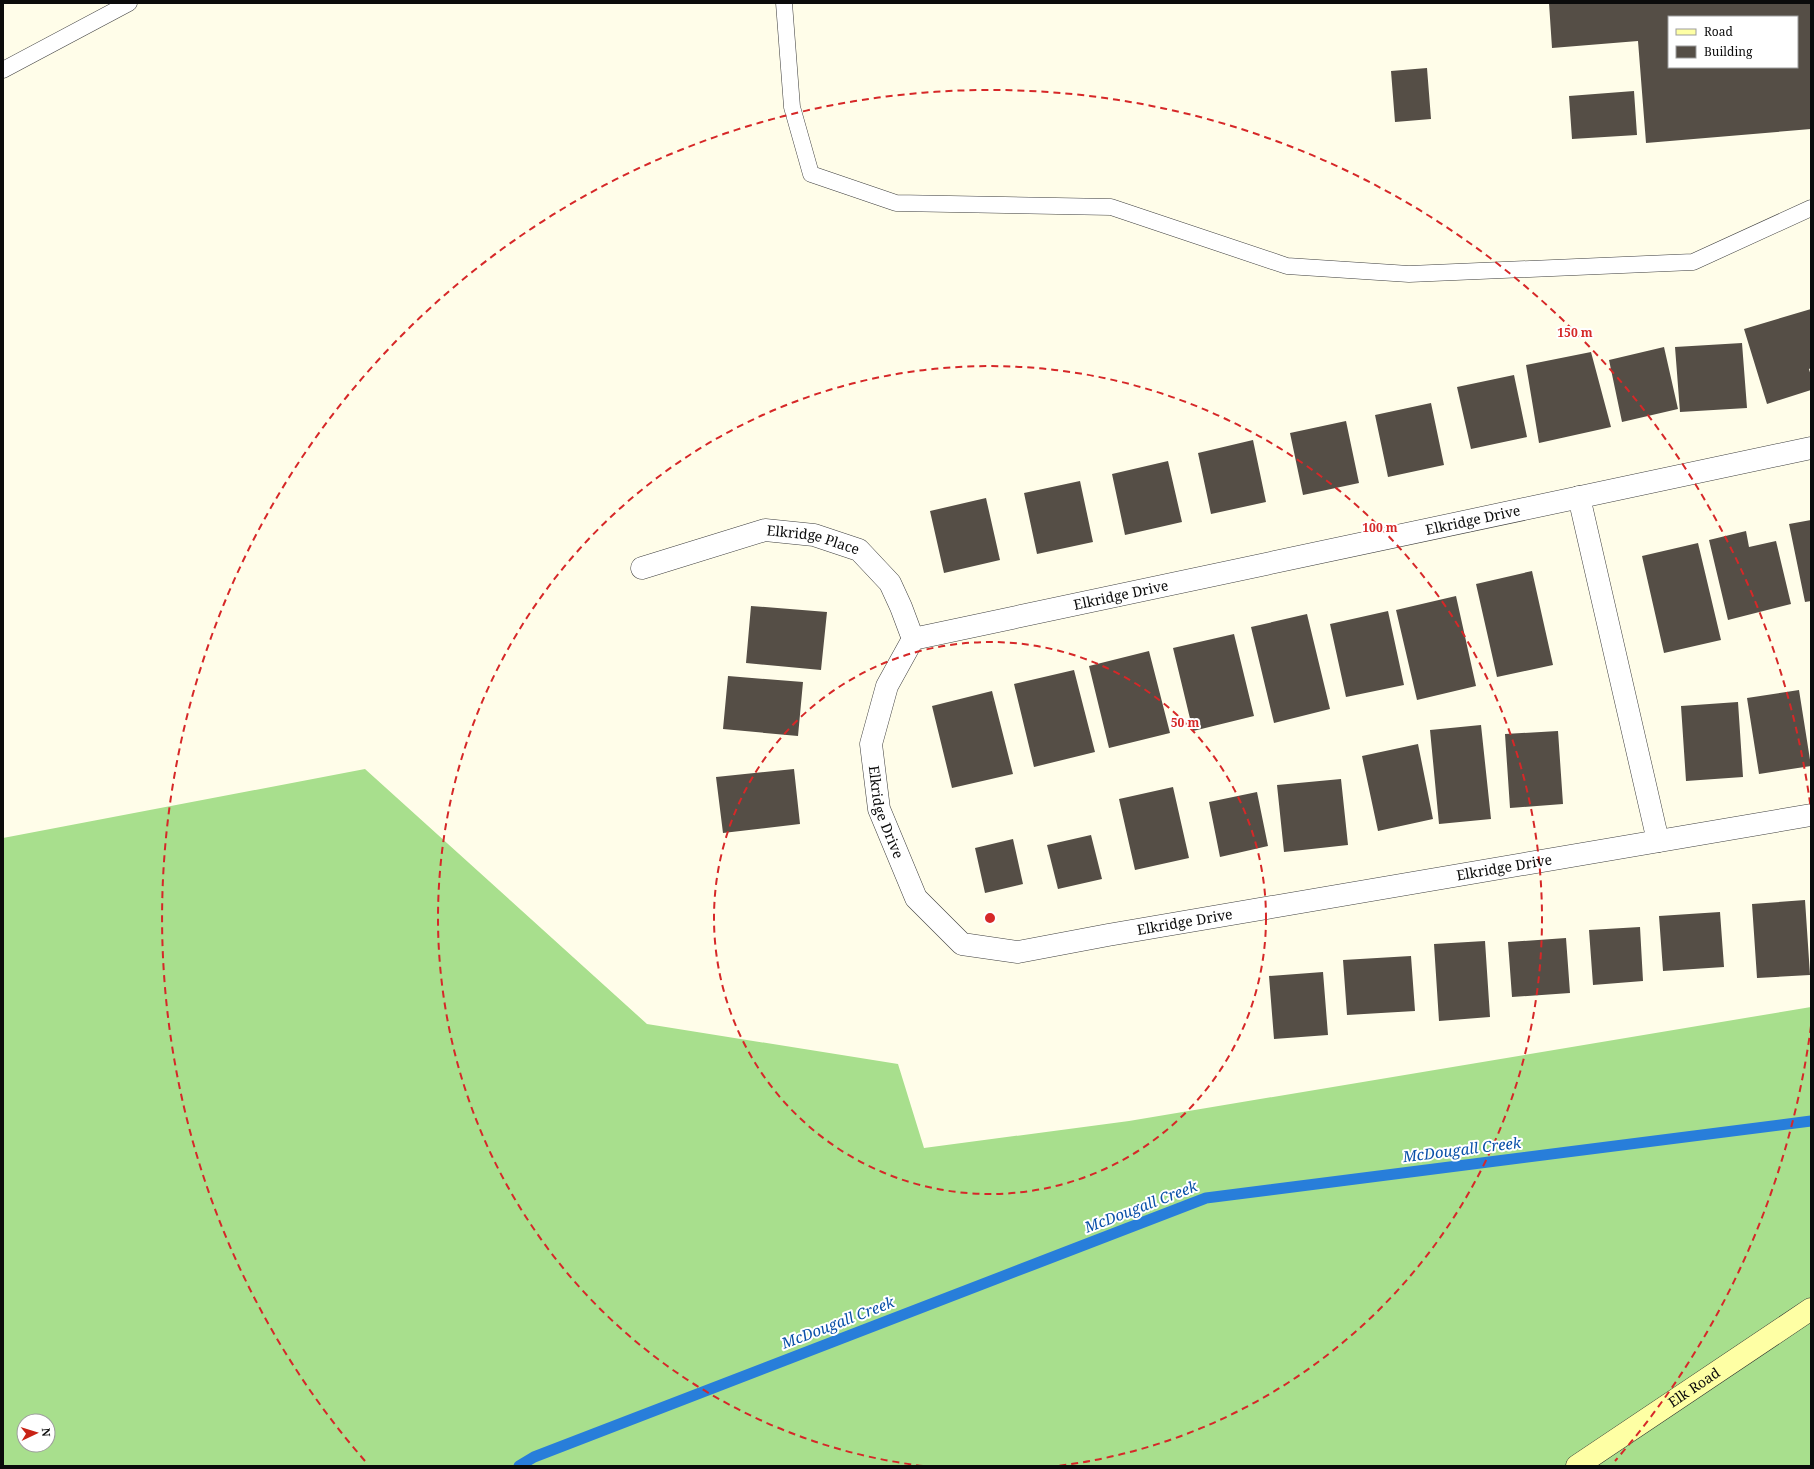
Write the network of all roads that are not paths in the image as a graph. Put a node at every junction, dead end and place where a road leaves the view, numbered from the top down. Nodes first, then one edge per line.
1 (129, 3) edge
2 (784, 3) edge
3 (3, 70) edge
4 (1811, 208) edge
5 (1811, 448) edge
6 (1579, 497) junction
7 (642, 568) dead end
8 (913, 639) junction
9 (1811, 815) edge
10 (1658, 841) junction
11 (1811, 1309) edge
12 (1577, 1466) edge

1 - 3 lane
2 - 4 lane
5 - 6 street, Elkridge Drive
6 - 8 street, Elkridge Drive
6 - 10 street
7 - 8 street, Elkridge Place
8 - 10 street, Elkridge Drive
9 - 10 street, Elkridge Drive
11 - 12 street, Elk Road

